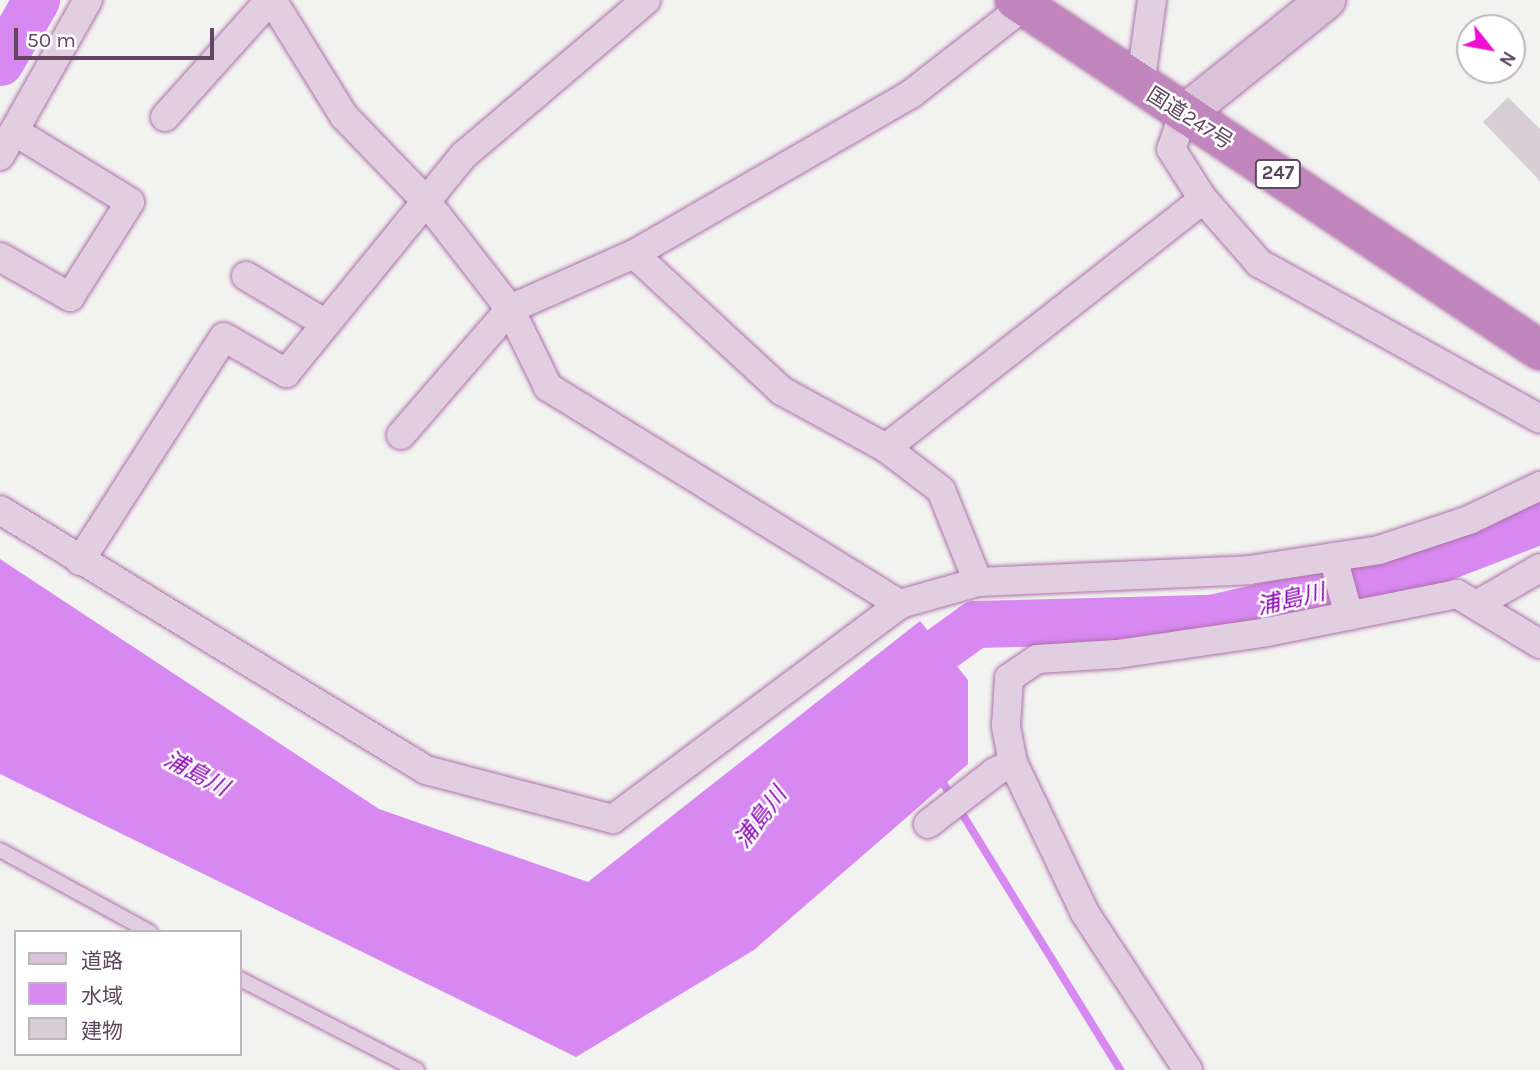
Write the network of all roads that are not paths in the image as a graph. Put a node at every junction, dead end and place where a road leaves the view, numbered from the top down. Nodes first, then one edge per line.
1 (88, 0) edge
2 (271, 0) edge
3 (646, 0) edge
4 (1152, 0) edge
5 (1326, 0) edge
6 (1020, 3) edge
7 (1140, 86) junction
8 (1183, 115) junction
9 (165, 117) dead end
10 (14, 131) junction
11 (0, 156) edge
12 (1203, 199) junction
13 (426, 201) junction
14 (634, 254) junction
15 (0, 257) edge
16 (246, 276) dead end
17 (510, 309) junction
18 (326, 324) junction
19 (1540, 350) edge
20 (1540, 419) edge
21 (401, 435) dead end
22 (886, 448) junction
23 (1540, 486) edge
24 (0, 510) edge
25 (1333, 557) junction
26 (80, 561) junction
27 (1540, 568) edge
28 (978, 582) junction
29 (900, 604) junction
30 (1476, 605) junction
31 (1349, 616) junction
32 (1540, 645) edge
33 (1004, 768) junction
34 (928, 824) dead end
35 (0, 850) edge
36 (146, 930) edge
37 (242, 980) edge
38 (417, 1070) edge
39 (1188, 1070) edge

1 - 10 street
2 - 9 street
2 - 13 street
3 - 13 street
4 - 7 street
5 - 8 street
6 - 7 highway, 国道247号 / 247
6 - 14 street
7 - 8 highway, 国道247号 / 247
8 - 12 street
8 - 19 highway, 国道247号 / 247
10 - 11 street
10 - 15 street
12 - 20 street
12 - 22 street
13 - 17 street
13 - 18 street
14 - 17 street
14 - 22 street
16 - 18 street
17 - 21 street
17 - 29 street
18 - 26 street
22 - 28 street
23 - 25 street
24 - 26 street
25 - 28 street
25 - 31 street
26 - 29 street
27 - 30 street
28 - 29 street
30 - 31 street
30 - 32 street
31 - 33 street
33 - 34 street
33 - 39 street
35 - 36 lane
37 - 38 lane

